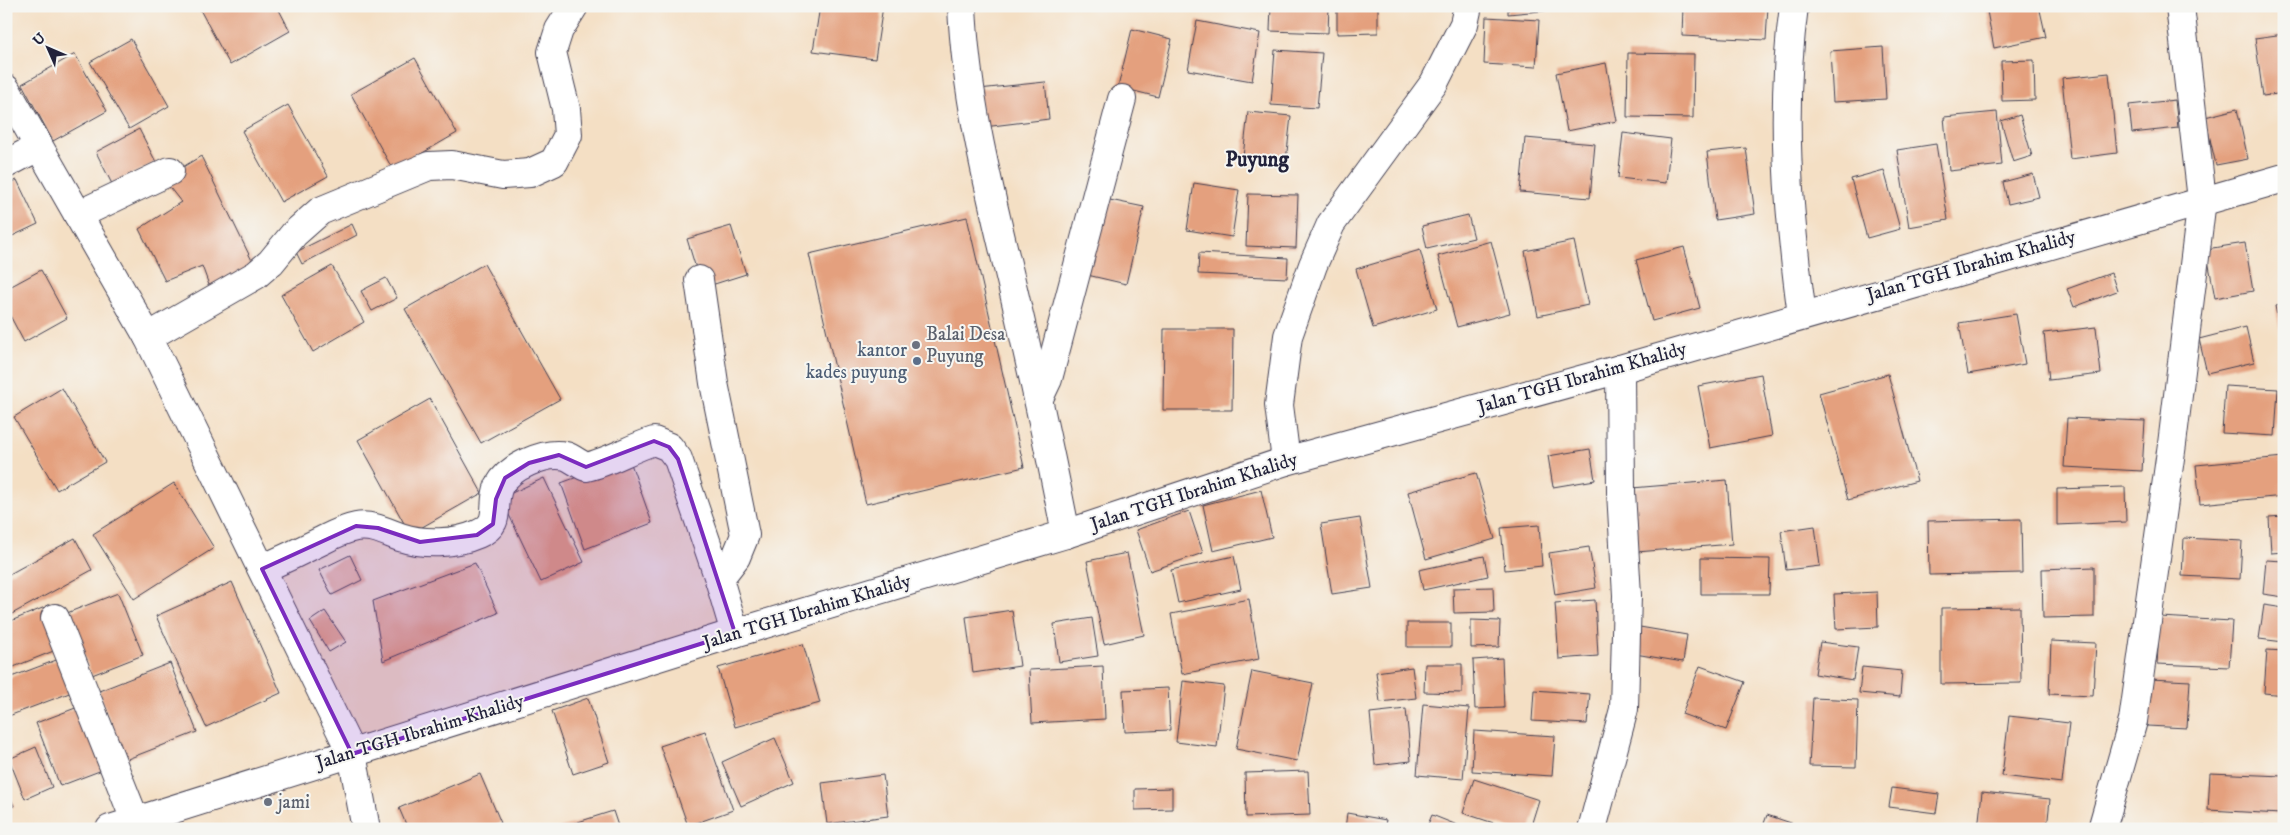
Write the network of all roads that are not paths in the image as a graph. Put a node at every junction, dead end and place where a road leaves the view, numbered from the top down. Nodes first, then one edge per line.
1 (574, 6) edge
2 (962, 6) edge
3 (1468, 6) edge
4 (1794, 6) edge
5 (2180, 6) edge
6 (6, 90) edge
7 (1122, 99) dead end
8 (38, 147) junction
9 (6, 164) edge
10 (170, 171) dead end
11 (2284, 178) edge
12 (2202, 200) junction
13 (78, 216) junction
14 (699, 280) dead end
15 (1802, 315) junction
16 (148, 337) junction
17 (1620, 369) junction
18 (1039, 398) junction
19 (1286, 461) junction
20 (1066, 534) junction
21 (262, 569) junction
22 (719, 579) junction
23 (55, 618) dead end
24 (735, 633) junction
25 (352, 754) junction
26 (135, 820) junction
27 (110, 829) edge
28 (366, 829) edge
29 (1592, 829) edge
30 (2102, 829) edge

1 - 16 street
2 - 18 street
3 - 19 street
4 - 15 street
5 - 12 street
6 - 8 street
7 - 18 street
8 - 9 street
8 - 13 street
10 - 13 street
11 - 12 street, Jalan TGH Ibrahim Khalidy
12 - 15 street, Jalan TGH Ibrahim Khalidy
12 - 30 street
13 - 16 street
14 - 22 street
15 - 17 street, Jalan TGH Ibrahim Khalidy
16 - 21 street
17 - 19 street, Jalan TGH Ibrahim Khalidy
17 - 29 street
18 - 20 street
19 - 20 street, Jalan TGH Ibrahim Khalidy
20 - 24 street, Jalan TGH Ibrahim Khalidy
21 - 22 street
21 - 25 street
22 - 24 street
23 - 26 street
24 - 25 street, Jalan TGH Ibrahim Khalidy
25 - 26 street, Jalan TGH Ibrahim Khalidy
25 - 28 street
26 - 27 street, Jalan TGH Ibrahim Khalidy

